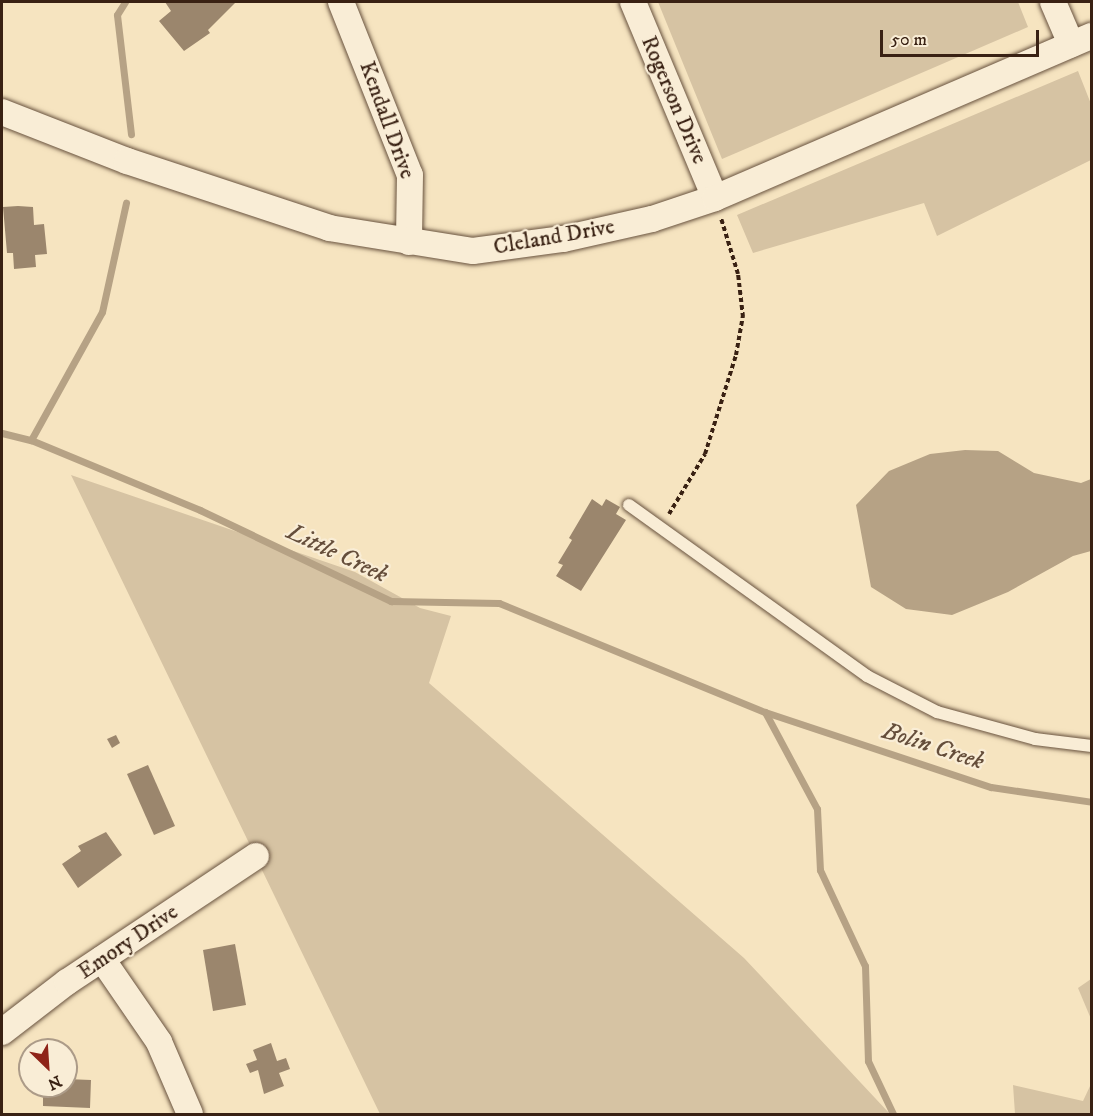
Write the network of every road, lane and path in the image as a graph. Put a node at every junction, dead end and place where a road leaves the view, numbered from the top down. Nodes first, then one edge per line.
1 (341, 2) edge
2 (633, 2) edge
3 (1053, 2) edge
4 (1081, 40) edge
5 (2, 112) edge
6 (715, 198) junction
7 (409, 242) junction
8 (629, 505) dead end
9 (662, 526) junction
10 (1092, 746) edge
11 (256, 856) dead end
12 (102, 959) junction
13 (2, 1032) edge
14 (190, 1114) edge

1 - 7 street, Kendall Drive
2 - 6 street, Rogerson Drive
3 - 4 street
4 - 6 street, Cleland Drive
5 - 7 street, Cleland Drive
6 - 7 street, Cleland Drive
6 - 9 path
8 - 9 lane
9 - 10 lane
11 - 12 street, Emory Drive
12 - 13 street, Emory Drive
12 - 14 street

